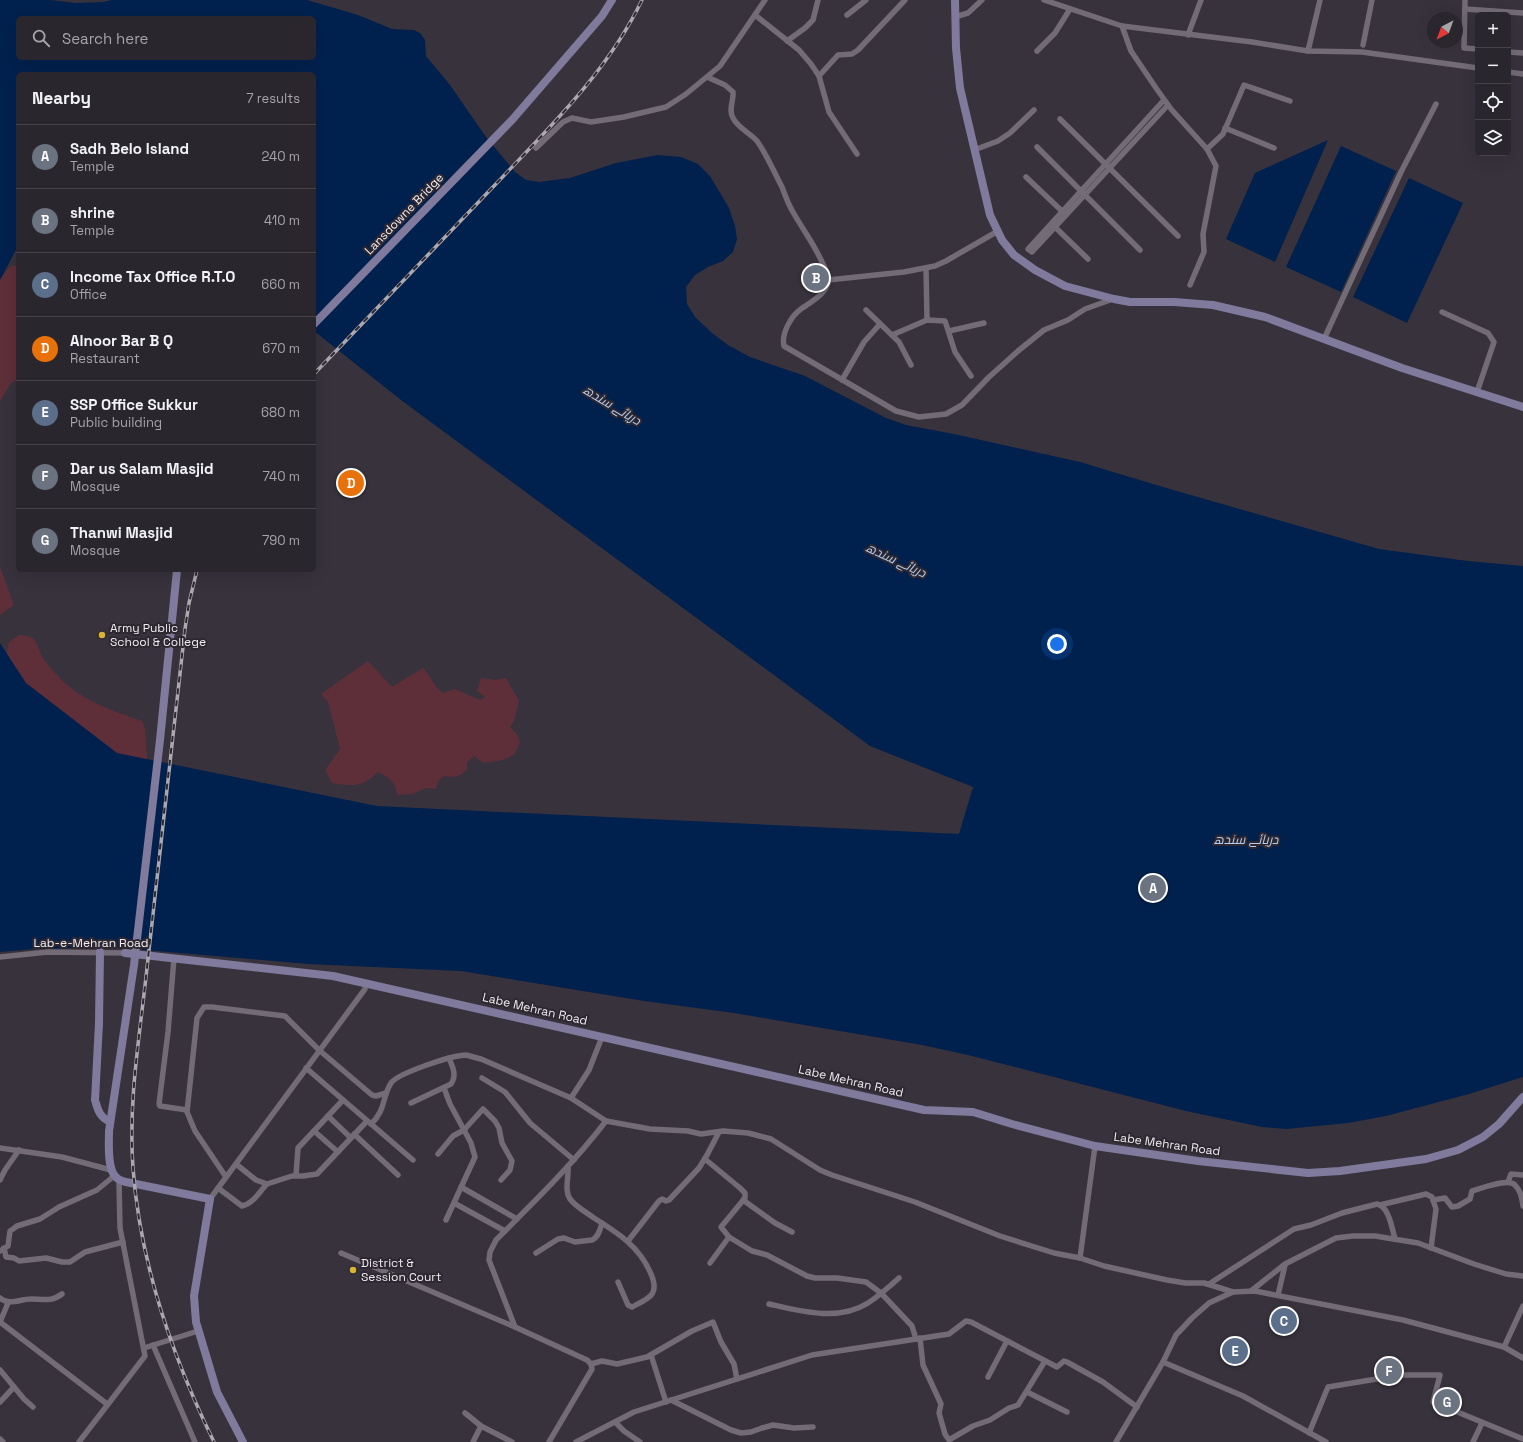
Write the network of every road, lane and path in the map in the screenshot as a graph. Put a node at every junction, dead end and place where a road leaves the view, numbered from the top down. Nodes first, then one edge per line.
1 (612, 0) edge
2 (765, 0) edge
3 (818, 0) edge
4 (866, 0) edge
5 (905, 0) edge
6 (955, 0) edge
7 (982, 0) edge
8 (1044, 0) edge
9 (1201, 0) edge
10 (1320, 0) edge
11 (1372, 0) edge
12 (1465, 0) edge
13 (1070, 9) junction
14 (1465, 9) junction
15 (1523, 13) edge
16 (755, 15) junction
17 (847, 15) dead end
18 (955, 17) junction
19 (1122, 26) junction
20 (1188, 35) junction
21 (787, 41) junction
22 (1363, 45) dead end
23 (1475, 49) edge
24 (1037, 51) dead end
25 (1308, 51) junction
26 (1511, 52) edge
27 (1523, 54) edge
28 (1475, 68) edge
29 (1511, 72) edge
30 (1523, 74) edge
31 (819, 76) junction
32 (707, 77) junction
33 (1290, 101) dead end
34 (1166, 102) junction
35 (1436, 104) dead end
36 (1034, 110) dead end
37 (1060, 119) dead end
38 (1225, 128) junction
39 (1037, 147) dead end
40 (536, 148) dead end
41 (1274, 148) dead end
42 (1207, 149) junction
43 (974, 150) junction
44 (857, 154) dead end
45 (1107, 167) junction
46 (1026, 177) dead end
47 (1083, 193) junction
48 (1064, 213) junction
49 (1055, 227) junction
50 (998, 231) junction
51 (1178, 236) dead end
52 (1140, 250) dead end
53 (1088, 260) dead end
54 (926, 268) junction
55 (828, 280) junction
56 (1190, 285) dead end
57 (1114, 299) junction
58 (866, 310) dead end
59 (1442, 312) dead end
60 (927, 320) junction
61 (316, 322) edge
62 (984, 323) dead end
63 (880, 324) junction
64 (949, 331) junction
65 (892, 335) junction
66 (1324, 339) junction
67 (911, 365) dead end
68 (971, 376) dead end
69 (842, 380) junction
70 (1477, 392) junction
71 (1523, 407) edge
72 (177, 572) edge
73 (100, 952) junction
74 (124, 953) joint
75 (157, 956) joint
76 (0, 957) edge
77 (174, 958) junction
78 (364, 989) dead end
79 (602, 1037) junction
80 (319, 1050) junction
81 (449, 1058) junction
82 (306, 1068) junction
83 (482, 1078) dead end
84 (444, 1088) junction
85 (386, 1093) junction
86 (571, 1098) junction
87 (1522, 1098) edge
88 (343, 1100) junction
89 (411, 1103) dead end
90 (187, 1110) junction
91 (328, 1116) junction
92 (606, 1121) junction
93 (110, 1122) junction
94 (369, 1122) junction
95 (464, 1130) junction
96 (314, 1131) junction
97 (719, 1132) junction
98 (353, 1136) junction
99 (1095, 1146) junction
100 (0, 1148) edge
101 (19, 1150) junction
102 (338, 1152) junction
103 (438, 1154) dead end
104 (705, 1159) junction
105 (413, 1160) dead end
106 (574, 1160) junction
107 (236, 1164) junction
108 (568, 1166) junction
109 (115, 1175) junction
110 (296, 1175) junction
111 (398, 1175) dead end
112 (1523, 1175) edge
113 (226, 1177) junction
114 (0, 1180) edge
115 (502, 1180) dead end
116 (1508, 1182) junction
117 (267, 1184) junction
118 (461, 1187) junction
119 (218, 1188) junction
120 (210, 1199) junction
121 (743, 1200) junction
122 (1433, 1200) junction
123 (454, 1203) junction
124 (1380, 1205) junction
125 (1523, 1206) edge
126 (517, 1219) junction
127 (446, 1220) dead end
128 (602, 1223) junction
129 (505, 1231) junction
130 (792, 1232) dead end
131 (729, 1237) junction
132 (1395, 1239) junction
133 (628, 1241) junction
134 (123, 1242) junction
135 (1431, 1248) junction
136 (2, 1249) edge
137 (341, 1253) dead end
138 (536, 1253) dead end
139 (1080, 1258) junction
140 (710, 1262) dead end
141 (1285, 1264) junction
142 (1523, 1276) edge
143 (899, 1278) dead end
144 (618, 1282) dead end
145 (1209, 1284) junction
146 (1251, 1291) junction
147 (1233, 1292) junction
148 (881, 1293) junction
149 (62, 1294) dead end
150 (1278, 1296) junction
151 (0, 1298) edge
152 (8, 1303) junction
153 (769, 1304) dead end
154 (1523, 1306) edge
155 (0, 1322) edge
156 (515, 1327) junction
157 (198, 1331) junction
158 (918, 1339) junction
159 (1007, 1341) junction
160 (153, 1346) junction
161 (1504, 1347) junction
162 (144, 1348) junction
163 (651, 1355) junction
164 (1523, 1358) edge
165 (1045, 1361) junction
166 (1163, 1362) junction
167 (591, 1364) junction
168 (0, 1370) edge
169 (988, 1376) dead end
170 (737, 1379) junction
171 (14, 1387) junction
172 (1027, 1392) junction
173 (669, 1401) junction
174 (0, 1402) edge
175 (107, 1404) junction
176 (34, 1407) dead end
177 (1137, 1407) junction
178 (1067, 1412) dead end
179 (465, 1413) dead end
180 (615, 1422) junction
181 (1482, 1423) junction
182 (481, 1426) junction
183 (813, 1427) dead end
184 (1309, 1433) junction
185 (0, 1439) edge
186 (1523, 1439) edge
187 (3, 1442) edge
188 (79, 1442) edge
189 (195, 1442) edge
190 (243, 1442) edge
191 (473, 1442) edge
192 (512, 1442) edge
193 (549, 1442) edge
194 (576, 1442) edge
195 (640, 1442) edge
196 (1116, 1442) edge
197 (1326, 1442) edge
198 (1473, 1442) edge

1 - 61 main road, Lansdowne Bridge
2 - 16 street
3 - 21 street
4 - 17 street
5 - 31 street
6 - 18 main road
7 - 18 street
8 - 13 street
9 - 20 street
10 - 25 street
11 - 22 street
12 - 14 street
13 - 19 street
13 - 24 street
14 - 15 street
14 - 23 street
16 - 21 street
16 - 32 street
18 - 43 main road
19 - 20 street
19 - 34 street
20 - 25 street
21 - 31 street
25 - 28 street
26 - 27 street
29 - 30 street
31 - 44 street
32 - 40 street
32 - 55 street
33 - 38 street
34 - 42 street
34 - 45 street
35 - 66 street
36 - 43 street
37 - 45 street
38 - 41 street
38 - 42 street
39 - 47 street
42 - 56 street
43 - 50 main road
45 - 47 street
45 - 51 street
46 - 48 street
47 - 48 street
47 - 52 street
48 - 49 street
48 - 49 street
49 - 53 street
50 - 54 street
50 - 57 main road
54 - 55 street
54 - 60 street
55 - 69 street
57 - 66 main road
57 - 69 street
58 - 63 street
59 - 70 street
60 - 64 street
60 - 65 street
62 - 64 street
63 - 65 street
63 - 69 street
64 - 68 street
65 - 67 street
66 - 70 main road
70 - 71 main road
72 - 93 main road
73 - 74 street, Lab-e-Mehran Road
73 - 76 street, Lab-e-Mehran Road
73 - 93 main road
74 - 75 main road, Lab-e-Mehran Road
75 - 77 main road, Labe Mehran Road
77 - 79 main road, Labe Mehran Road
77 - 90 street
78 - 80 street
79 - 86 street
79 - 99 main road, Labe Mehran Road
80 - 82 street
80 - 85 street
80 - 90 street
81 - 84 street
81 - 85 street
81 - 86 street
82 - 88 street
82 - 107 street
83 - 106 street
84 - 89 street
84 - 95 street
85 - 94 street
86 - 92 street
87 - 99 main road, Labe Mehran Road
88 - 91 street
88 - 94 street
90 - 113 street
91 - 96 street
91 - 98 street
92 - 97 street
92 - 106 street
93 - 109 main road
94 - 98 street
94 - 105 street
95 - 103 street
95 - 115 street
95 - 118 street
96 - 102 street
96 - 110 street
97 - 104 street
97 - 139 street
98 - 102 street
98 - 111 street
99 - 139 street
100 - 101 street
101 - 109 street
101 - 114 street
102 - 110 street
104 - 121 street
104 - 133 street
106 - 108 street
107 - 113 street
107 - 117 street
108 - 126 street
108 - 128 street
109 - 120 main road
109 - 134 street
109 - 136 street
110 - 117 street
112 - 116 street
113 - 119 street
116 - 122 street
116 - 125 street
117 - 119 street
118 - 123 street
118 - 126 street
119 - 120 street
120 - 157 main road
121 - 130 street
121 - 131 street
122 - 124 street
122 - 135 street
123 - 127 street
123 - 129 street
124 - 132 street
124 - 145 street
126 - 129 street
128 - 133 street
128 - 138 street
129 - 156 street
131 - 140 street
131 - 148 street
132 - 135 street
132 - 141 street
133 - 144 street
134 - 136 street
134 - 162 street
135 - 142 street
137 - 156 street
139 - 145 street
141 - 146 street
141 - 150 street
143 - 148 street
145 - 147 street
146 - 147 street
146 - 150 street
147 - 166 street
148 - 153 street
148 - 158 street
149 - 152 street
150 - 161 street
151 - 152 street
152 - 155 street
154 - 161 street
155 - 175 street
156 - 167 street
157 - 160 street
157 - 190 main road
158 - 159 street
158 - 170 street
158 - 172 street
159 - 165 street
159 - 169 street
160 - 162 street
160 - 189 street
161 - 164 street
162 - 175 street
163 - 167 street
163 - 170 street
163 - 173 street
165 - 172 street
165 - 177 street
166 - 177 street
166 - 184 street
167 - 193 street
168 - 171 street
170 - 173 street
171 - 174 street
171 - 176 street
172 - 178 street
173 - 180 street
173 - 183 street
175 - 188 street
177 - 196 street
179 - 182 street
180 - 194 street
180 - 195 street
181 - 184 street
181 - 186 street
181 - 198 street
182 - 191 street
182 - 192 street
184 - 197 street
185 - 187 street

